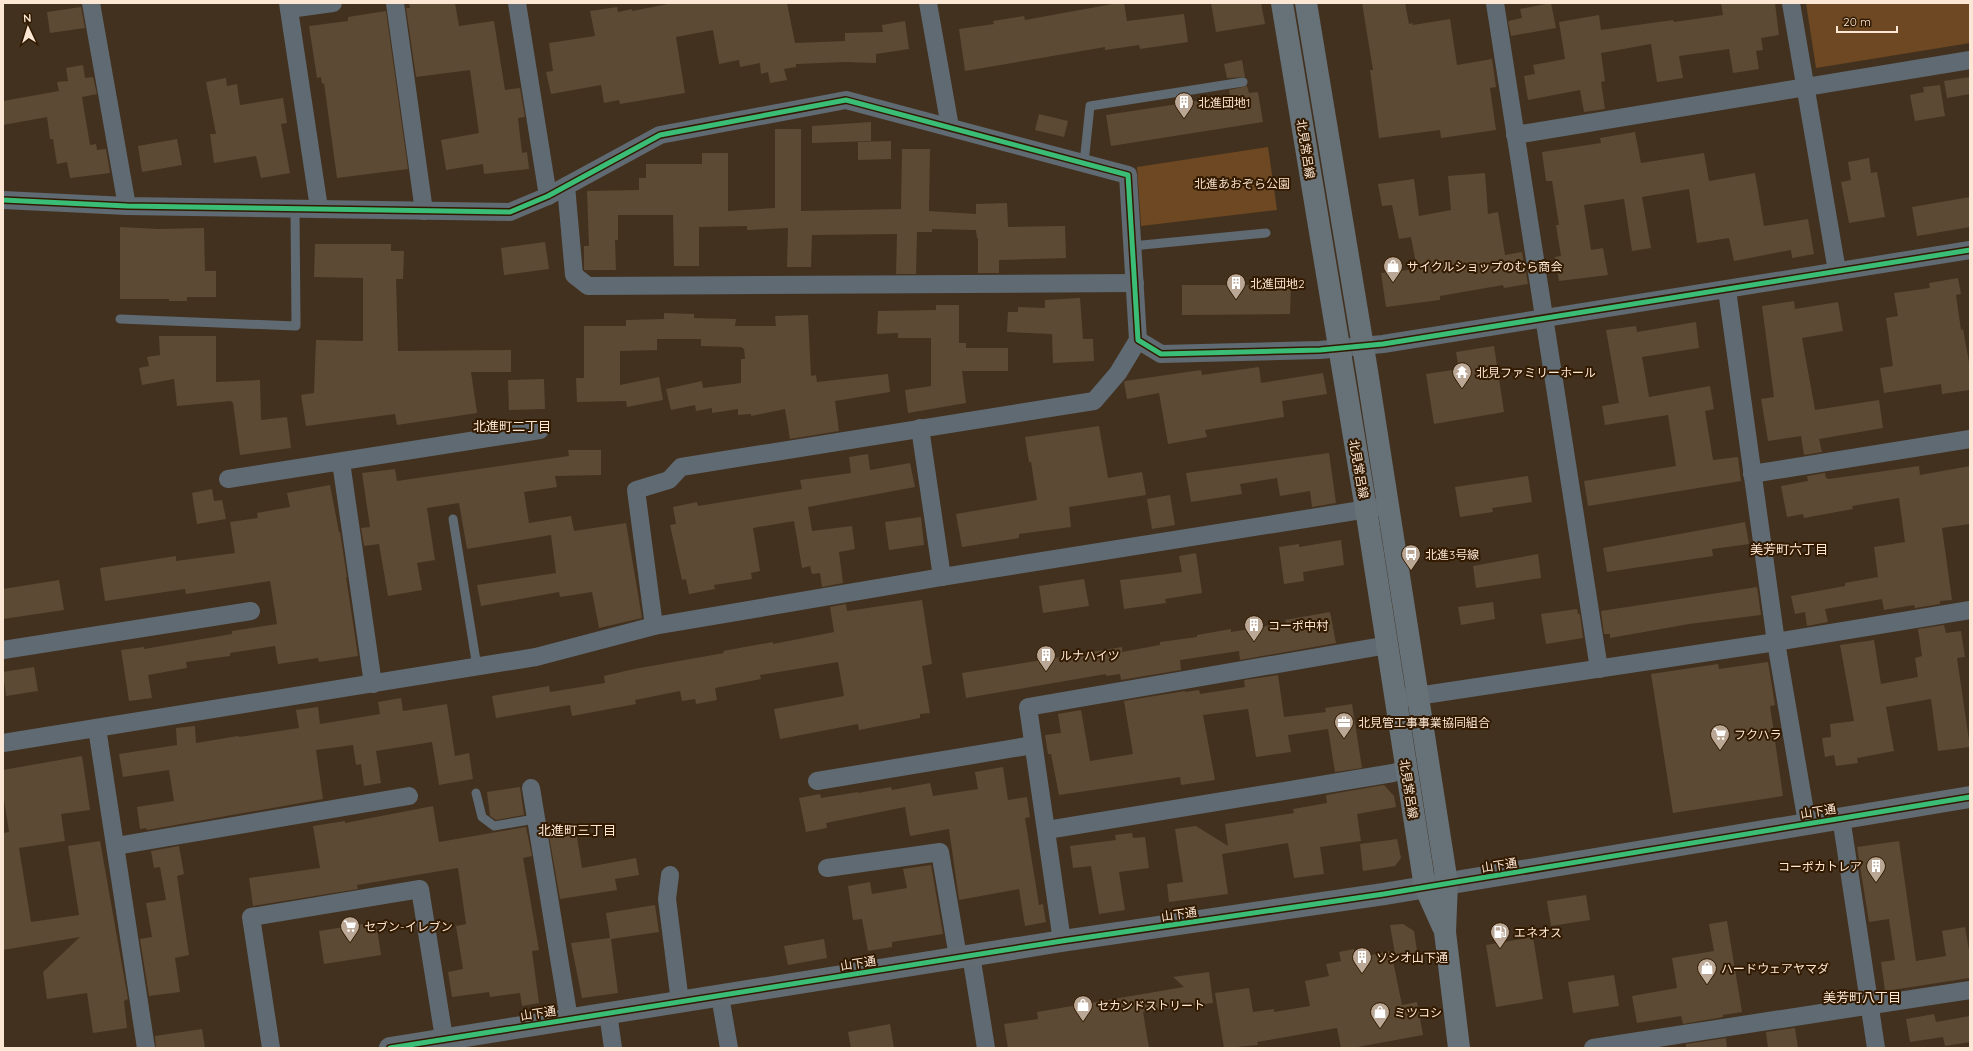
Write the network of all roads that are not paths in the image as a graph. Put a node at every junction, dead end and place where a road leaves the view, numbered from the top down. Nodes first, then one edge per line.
1 (91, 3) edge
2 (333, 3) edge
3 (395, 3) edge
4 (518, 3) edge
5 (928, 3) edge
6 (1282, 3) edge
7 (1306, 3) edge
8 (1495, 3) edge
9 (1791, 3) edge
10 (288, 6) edge
11 (1970, 60) edge
12 (1243, 82) dead end
13 (1804, 88) junction
14 (950, 127) junction
15 (1515, 135) junction
16 (1084, 163) junction
17 (566, 186) junction
18 (548, 196) junction
19 (3, 200) edge
20 (127, 206) junction
21 (295, 208) junction
22 (319, 208) junction
23 (424, 211) junction
24 (1266, 233) dead end
25 (1132, 246) junction
26 (1970, 250) edge
27 (1837, 270) junction
28 (1135, 283) junction
29 (1727, 290) junction
30 (1545, 318) junction
31 (120, 319) dead end
32 (1138, 340) junction
33 (1362, 346) junction
34 (1339, 348) junction
35 (920, 428) junction
36 (540, 430) dead end
37 (1970, 439) edge
38 (341, 462) junction
39 (1752, 474) junction
40 (228, 479) dead end
41 (1388, 506) junction
42 (1366, 509) junction
43 (453, 519) dead end
44 (942, 577) junction
45 (1970, 610) edge
46 (251, 611) dead end
47 (654, 626) junction
48 (1776, 642) junction
49 (1388, 646) junction
50 (3, 650) edge
51 (477, 667) junction
52 (1599, 669) junction
53 (373, 684) junction
54 (1417, 697) junction
55 (1396, 699) junction
56 (97, 728) junction
57 (3, 743) edge
58 (1033, 745) junction
59 (1406, 769) junction
60 (817, 781) dead end
61 (531, 788) dead end
62 (476, 793) dead end
63 (409, 796) dead end
64 (1970, 797) edge
65 (1841, 817) junction
66 (535, 819) junction
67 (1807, 823) junction
68 (1047, 830) junction
69 (116, 846) junction
70 (827, 868) dead end
71 (670, 875) dead end
72 (1447, 883) junction
73 (1425, 887) junction
74 (1445, 932) junction
75 (1062, 941) junction
76 (965, 956) junction
77 (1970, 990) edge
78 (720, 996) junction
79 (680, 1002) junction
80 (1869, 1004) junction
81 (608, 1013) junction
82 (569, 1019) junction
83 (444, 1038) junction
84 (413, 1046) edge
85 (146, 1048) edge
86 (271, 1048) edge
87 (390, 1048) edge
88 (612, 1048) edge
89 (728, 1048) edge
90 (986, 1048) edge
91 (1459, 1048) edge
92 (1593, 1048) edge
93 (1876, 1048) edge

1 - 20 street
2 - 10 street
3 - 23 street
4 - 18 street
5 - 14 street
6 - 34 main road, 北見常呂線
7 - 33 main road, 北見常呂線
8 - 15 street
9 - 13 street
10 - 22 street
11 - 13 street
12 - 16 lane
13 - 15 street
13 - 27 street
14 - 16 street
14 - 17 street
15 - 30 street
16 - 25 street
17 - 18 street
17 - 28 street
18 - 23 street
19 - 20 street
20 - 21 street
21 - 22 street
21 - 31 lane
22 - 23 street
24 - 25 lane
25 - 28 street
26 - 27 street
27 - 29 street
28 - 32 street
29 - 30 street
29 - 39 street
30 - 33 street
30 - 52 street
32 - 34 street
32 - 35 street
33 - 34 street
33 - 41 main road, 北見常呂線
34 - 42 main road, 北見常呂線
35 - 44 street
35 - 47 street
36 - 38 street
37 - 39 street
38 - 40 street
38 - 53 street
39 - 48 street
41 - 42 street
41 - 54 main road, 北見常呂線
42 - 44 street
42 - 49 main road, 北見常呂線
43 - 51 lane
44 - 47 street
45 - 48 street
46 - 50 street
47 - 51 street
48 - 52 street
48 - 67 street
49 - 55 main road, 北見常呂線
49 - 58 street
51 - 53 street
52 - 54 street
53 - 56 street
54 - 55 street
54 - 72 main road, 北見常呂線
55 - 59 main road, 北見常呂線
56 - 57 street
56 - 69 street
58 - 60 street
58 - 68 street
59 - 68 street
59 - 73 main road, 北見常呂線
61 - 66 street
62 - 66 lane
63 - 69 street
64 - 65 street, 山下通
65 - 67 street, 山下通
65 - 80 street
66 - 82 street
67 - 72 street, 山下通
68 - 75 street
69 - 85 street
70 - 76 street
71 - 79 street
72 - 73 street, 山下通
72 - 74 main road, 北見常呂線
73 - 74 main road, 北見常呂線
73 - 75 street, 山下通
74 - 91 main road, 北見常呂線
75 - 76 street, 山下通
76 - 78 street, 山下通
76 - 90 street
77 - 80 street
78 - 79 street, 山下通
78 - 89 street
79 - 81 street, 山下通
80 - 92 street
80 - 93 street
81 - 82 street, 山下通
81 - 88 street
82 - 83 street, 山下通
83 - 84 street, 山下通
83 - 86 street
84 - 87 street, 山下通

